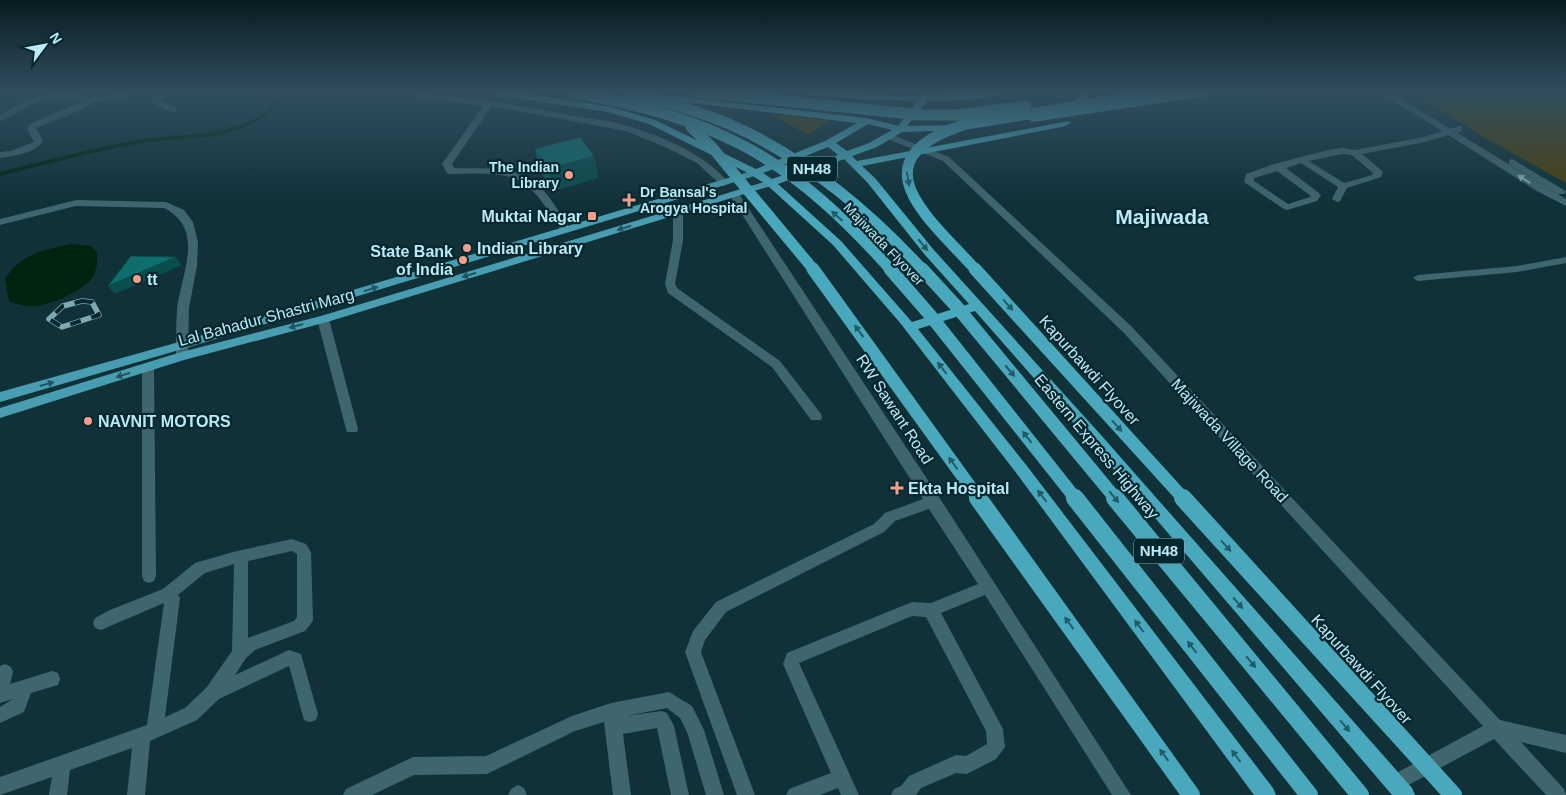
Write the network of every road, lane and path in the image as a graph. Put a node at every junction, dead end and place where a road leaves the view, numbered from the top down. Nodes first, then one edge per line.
1 (31, 129) edge
2 (471, 129) edge
3 (628, 129) edge
4 (666, 129) edge
5 (694, 129) edge
6 (706, 129) edge
7 (741, 129) edge
8 (853, 129) edge
9 (900, 129) edge
10 (948, 129) edge
11 (1033, 129) edge
12 (1443, 129) edge
13 (1459, 129) joint
14 (1448, 132) junction
15 (888, 136) junction
16 (829, 143) junction
17 (926, 150) junction
18 (1355, 154) junction
19 (0, 155) edge
20 (850, 160) junction
21 (1302, 160) junction
22 (1277, 166) junction
23 (755, 173) junction
24 (724, 183) junction
25 (771, 183) junction
26 (1343, 186) junction
27 (734, 194) junction
28 (1337, 198) dead end
29 (1564, 198) edge
30 (678, 212) junction
31 (0, 222) edge
32 (566, 230) junction
33 (1566, 260) edge
34 (1418, 278) dead end
35 (979, 306) junction
36 (957, 307) joint
37 (323, 319) junction
38 (909, 327) junction
39 (182, 351) junction
40 (148, 367) junction
41 (0, 397) edge
42 (0, 413) edge
43 (816, 417) dead end
44 (352, 429) dead end
45 (934, 501) junction
46 (241, 556) junction
47 (149, 576) dead end
48 (988, 587) junction
49 (168, 594) junction
50 (931, 610) junction
51 (101, 623) dead end
52 (240, 653) junction
53 (4, 672) dead end
54 (52, 679) dead end
55 (24, 687) junction
56 (0, 689) edge
57 (213, 693) junction
58 (0, 695) edge
59 (310, 714) dead end
60 (0, 715) edge
61 (612, 719) junction
62 (1497, 728) junction
63 (148, 733) junction
64 (1566, 744) edge
65 (62, 764) junction
66 (842, 778) junction
67 (0, 786) edge
68 (378, 789) edge
69 (1400, 789) edge
70 (58, 795) edge
71 (136, 795) edge
72 (352, 795) edge
73 (622, 795) edge
74 (680, 795) edge
75 (716, 795) edge
76 (746, 795) edge
77 (795, 795) edge
78 (850, 795) edge
79 (900, 795) edge
80 (1122, 795) edge
81 (1191, 795) edge
82 (1266, 795) edge
83 (1309, 795) edge
84 (1360, 795) edge
85 (1453, 795) edge
86 (1558, 795) edge

1 - 19 street
2 - 32 street
3 - 24 street
4 - 23 highway
81 -> 5 highway, bridge
83 -> 6 highway, Majiwada Flyover / NH48, bridge
7 - 36 highway, Majiwada Flyover / NH48, bridge
8 - 16 highway
9 - 15 highway
10 -> 85 highway, Kapurbawdi Flyover, bridge
11 - 17 highway
12 - 14 street
13 - 14 street
13 - 29 street
14 - 18 street
29 -> 14 street
15 - 17 street, Majiwada Village Road
15 - 20 highway
16 - 20 highway
16 - 23 highway
17 - 20 highway
17 - 62 street, Majiwada Village Road
18 - 21 street
18 - 26 street
20 - 25 highway
20 -> 35 highway
21 - 22 street
21 - 26 street
22 - 22 street
23 - 24 main road, Lal Bahadur Shastri Marg
23 - 25 highway
24 - 32 main road, Lal Bahadur Shastri Marg
25 - 27 main road, Lal Bahadur Shastri Marg
25 - 38 highway
26 - 28 street
27 - 30 main road, Lal Bahadur Shastri Marg
27 - 45 street, RW Sawant Road
30 -> 37 main road, Lal Bahadur Shastri Marg
30 - 43 street
31 - 39 street
39 -> 32 main road, Lal Bahadur Shastri Marg
33 - 34 street
35 - 38 highway
35 -> 69 highway
36 -> 84 highway, Eastern Express Highway / NH48, bridge
37 -> 39 main road, Lal Bahadur Shastri Marg
37 - 44 street
82 -> 38 highway
39 - 40 main road, Lal Bahadur Shastri Marg
41 -> 39 main road, Lal Bahadur Shastri Marg
40 -> 42 main road, Lal Bahadur Shastri Marg
40 - 47 street
45 - 48 street, RW Sawant Road
45 - 76 street
46 - 49 street
46 - 52 street
46 - 52 street
48 - 50 street
48 - 80 street, RW Sawant Road
49 - 51 street
49 - 63 street
50 - 66 street
50 - 79 street
52 - 57 street
53 - 56 street
54 - 55 street
55 - 58 street
55 - 60 street
57 - 59 street
57 - 63 street
61 - 68 street
61 - 73 street
61 - 74 street
61 - 75 street
62 - 64 street
62 - 69 street
62 - 86 street, Majiwada Village Road
63 - 65 street
63 - 71 street
65 - 67 street
65 - 70 street
66 - 77 street
66 - 78 street
68 - 72 street

